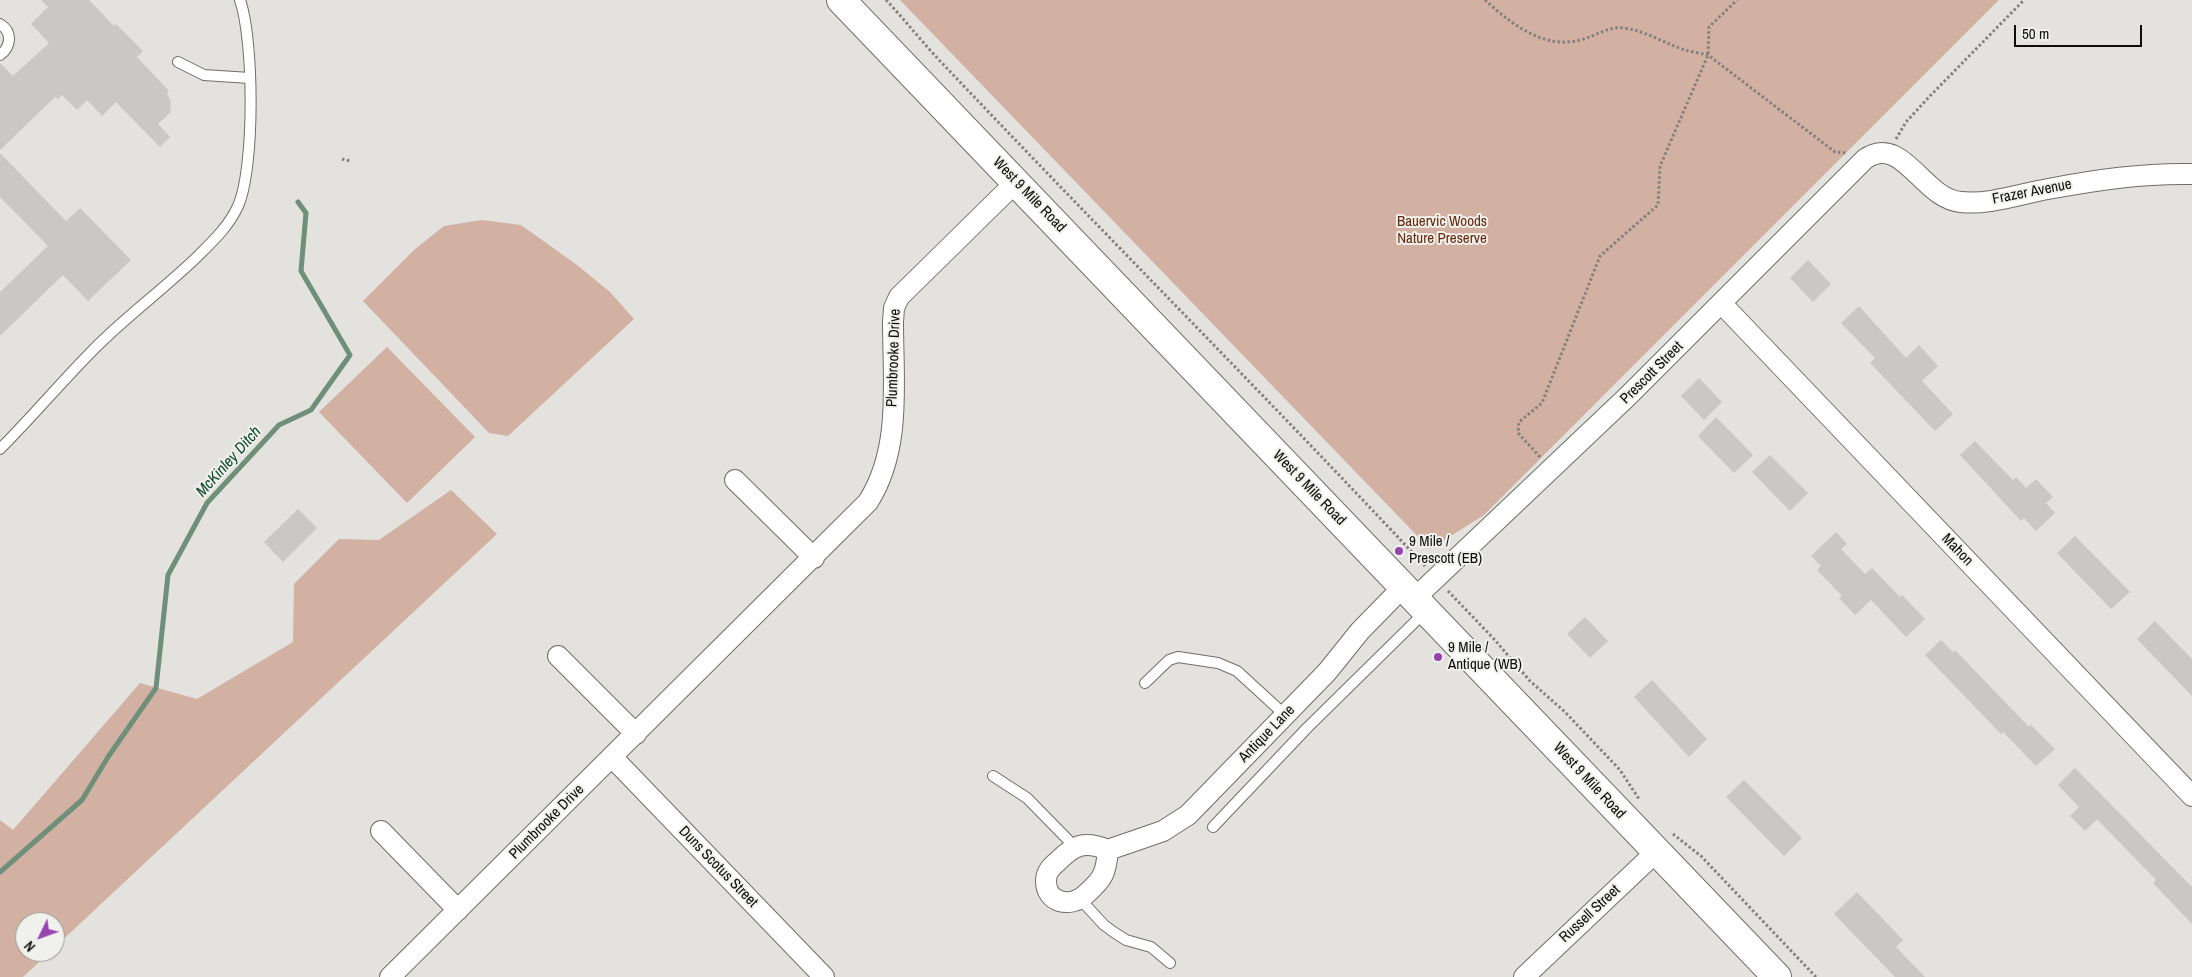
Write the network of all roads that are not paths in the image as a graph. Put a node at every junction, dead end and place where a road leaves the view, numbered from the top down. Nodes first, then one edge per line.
1 (240, 0) edge
2 (841, 0) edge
3 (0, 24) edge
4 (0, 55) edge
5 (178, 62) dead end
6 (250, 78) junction
7 (1889, 152) joint
8 (2192, 174) edge
9 (1016, 182) junction
10 (1721, 304) junction
11 (0, 449) edge
12 (735, 480) dead end
13 (814, 558) junction
14 (1415, 598) junction
15 (558, 656) dead end
16 (1145, 683) dead end
17 (1285, 715) junction
18 (636, 734) junction
19 (612, 757) junction
20 (993, 776) dead end
21 (2192, 796) edge
22 (1213, 827) dead end
23 (381, 831) dead end
24 (1662, 841) junction
25 (1075, 846) junction
26 (1108, 850) junction
27 (1080, 899) junction
28 (458, 910) junction
29 (1170, 963) dead end
30 (390, 977) edge
31 (824, 977) edge
32 (1524, 977) edge
33 (1777, 977) edge

1 - 6 lane
2 - 9 main road, West 9 Mile Road
3 - 4 lane
5 - 6 lane
6 - 11 lane
7 - 8 street, Frazer Avenue
7 - 10 street, Prescott Street
9 - 13 street, Plumbrooke Drive
9 - 14 main road, West 9 Mile Road
10 - 14 street, Prescott Street
10 - 21 street, Mahon
12 - 13 street
13 - 18 street, Plumbrooke Drive
14 - 17 street, Antique Lane
14 - 22 lane
14 - 24 main road, West 9 Mile Road
15 - 18 street
16 - 17 lane
17 - 26 street, Antique Lane
18 - 19 street, Plumbrooke Drive
19 - 28 street, Plumbrooke Drive
19 - 31 street, Duns Scotus Street
20 - 25 lane
23 - 28 street
24 - 32 street, Russell Street
24 - 33 main road, West 9 Mile Road
25 - 26 street, Antique Lane
25 - 27 street
26 - 27 street
27 - 29 lane
28 - 30 street, Plumbrooke Drive

